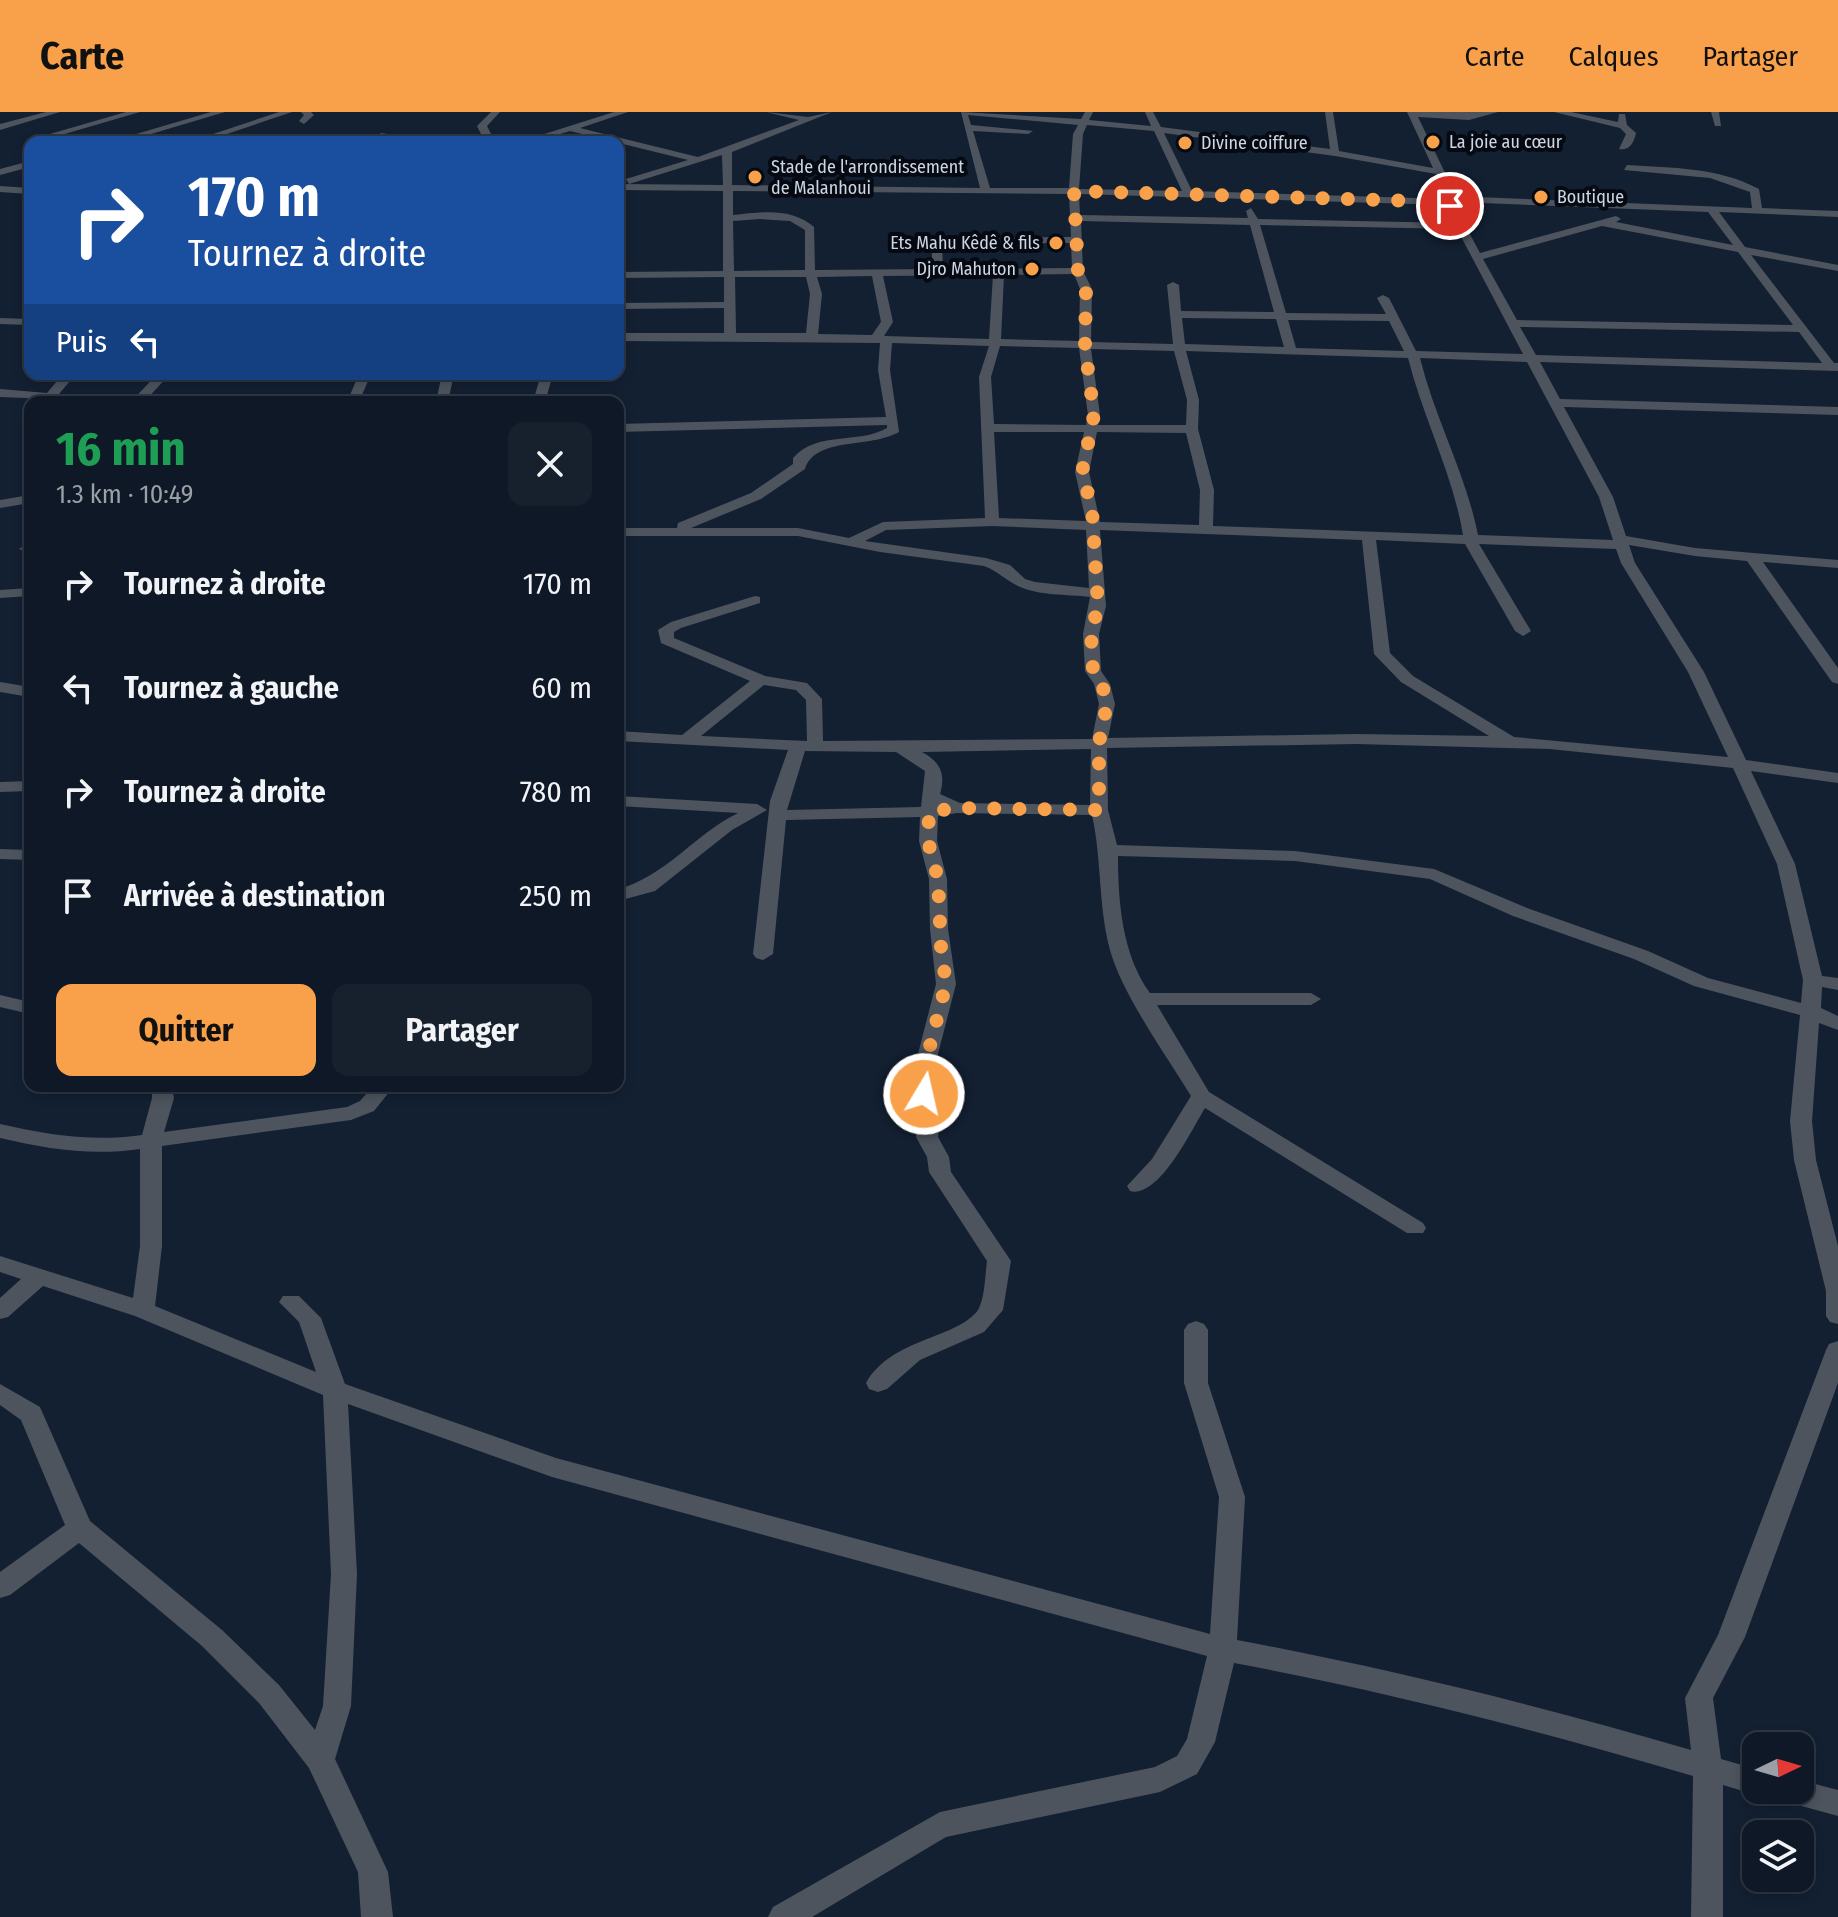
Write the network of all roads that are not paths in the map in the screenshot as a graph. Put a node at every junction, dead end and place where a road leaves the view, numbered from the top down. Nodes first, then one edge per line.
1 (56, 112) edge
2 (136, 112) edge
3 (221, 112) edge
4 (288, 112) edge
5 (496, 112) edge
6 (624, 112) edge
7 (770, 112) edge
8 (828, 112) edge
9 (964, 112) edge
10 (1149, 112) edge
11 (1329, 112) edge
12 (1494, 112) edge
13 (1558, 112) edge
14 (1622, 112) edge
15 (1715, 112) edge
16 (1416, 114) edge
17 (807, 119) junction
18 (1084, 123) edge
19 (1718, 124) dead end
20 (1623, 126) junction
21 (0, 127) edge
22 (968, 128) junction
23 (572, 129) junction
24 (1158, 129) junction
25 (1047, 132) dead end
26 (20, 133) dead end
27 (1062, 133) dead end
28 (52, 136) edge
29 (139, 136) edge
30 (213, 136) edge
31 (488, 136) edge
32 (546, 136) edge
33 (601, 136) edge
34 (624, 142) edge
35 (1622, 147) dead end
36 (727, 151) junction
37 (1335, 153) junction
38 (696, 159) junction
39 (24, 166) edge
40 (1627, 168) dead end
41 (0, 172) edge
42 (1440, 172) junction
43 (624, 184) edge
44 (624, 186) edge
45 (0, 189) edge
46 (726, 189) junction
47 (986, 190) junction
48 (24, 191) edge
49 (1074, 191) junction
50 (1189, 194) junction
51 (1248, 196) junction
52 (1451, 200) junction
53 (1661, 206) junction
54 (1711, 209) junction
55 (1757, 211) junction
56 (1781, 212) junction
57 (1838, 214) edge
58 (728, 218) junction
59 (1076, 218) junction
60 (1253, 221) junction
61 (1603, 223) junction
62 (1838, 224) edge
63 (1461, 226) junction
64 (1078, 240) junction
65 (1741, 250) junction
66 (1477, 257) junction
67 (1838, 268) edge
68 (999, 271) junction
69 (1078, 271) junction
70 (810, 272) junction
71 (877, 272) junction
72 (938, 272) junction
73 (731, 274) junction
74 (624, 275) edge
75 (1173, 285) dead end
76 (1383, 298) dead end
77 (728, 305) junction
78 (624, 306) edge
79 (1176, 314) junction
80 (1280, 316) junction
81 (1393, 318) junction
82 (0, 321) edge
83 (24, 322) edge
84 (1514, 323) junction
85 (1800, 329) junction
86 (730, 335) junction
87 (624, 337) edge
88 (812, 337) junction
89 (880, 340) junction
90 (995, 344) junction
91 (1085, 347) junction
92 (1179, 347) junction
93 (1291, 351) junction
94 (1413, 356) junction
95 (1534, 358) junction
96 (1834, 367) edge
97 (65, 380) edge
98 (158, 380) edge
99 (0, 393) edge
100 (52, 394) junction
101 (70, 396) edge
102 (143, 396) edge
103 (1558, 403) junction
104 (1838, 411) edge
105 (893, 421) junction
106 (624, 428) edge
107 (990, 428) junction
108 (1089, 428) junction
109 (1192, 429) junction
110 (24, 500) edge
111 (0, 504) edge
112 (992, 522) junction
113 (1092, 528) junction
114 (668, 531) junction
115 (624, 532) edge
116 (1206, 532) junction
117 (1369, 537) junction
118 (1470, 539) junction
119 (1621, 542) junction
120 (849, 543) junction
121 (1751, 556) junction
122 (1838, 564) edge
123 (24, 592) edge
124 (1097, 593) junction
125 (0, 594) edge
126 (755, 600) dead end
127 (1523, 631) dead end
128 (1838, 679) edge
129 (761, 680) junction
130 (0, 687) edge
131 (24, 691) edge
132 (624, 736) edge
133 (686, 740) junction
134 (1510, 742) junction
135 (1099, 743) junction
136 (807, 746) junction
137 (899, 747) junction
138 (1741, 763) junction
139 (1838, 778) edge
140 (24, 786) edge
141 (0, 787) edge
142 (624, 801) edge
143 (930, 804) junction
144 (779, 808) junction
145 (758, 810) junction
146 (1099, 810) junction
147 (1109, 850) junction
148 (0, 854) edge
149 (24, 855) edge
150 (624, 893) edge
151 (763, 954) dead end
152 (1813, 980) junction
153 (1838, 984) edge
154 (1144, 999) junction
155 (1311, 999) dead end
156 (0, 1001) edge
157 (24, 1007) edge
158 (1812, 1012) junction
159 (1838, 1024) edge
160 (162, 1092) edge
161 (379, 1092) edge
162 (1201, 1096) junction
163 (0, 1131) edge
164 (151, 1141) junction
165 (1138, 1186) dead end
166 (1415, 1228) dead end
167 (0, 1264) edge
168 (36, 1279) junction
169 (291, 1302) dead end
170 (143, 1310) junction
171 (0, 1311) edge
172 (1838, 1316) edge
173 (1196, 1330) dead end
174 (1838, 1350) edge
175 (878, 1383) dead end
176 (335, 1390) junction
177 (0, 1393) edge
178 (80, 1528) junction
179 (0, 1587) edge
180 (1223, 1649) junction
181 (320, 1759) junction
182 (1708, 1770) junction
183 (1742, 1778) edge
184 (1814, 1797) edge
185 (1838, 1803) edge
186 (377, 1917) edge
187 (784, 1917) edge
188 (1707, 1917) edge

1 - 21 street
2 - 28 street
3 - 29 street
4 - 30 street
5 - 31 street
6 - 23 street
7 - 17 street
8 - 17 street
9 - 18 street
9 - 22 street
10 - 24 street
11 - 37 street
12 - 16 street
13 - 20 street
14 - 20 street
15 - 19 street
16 - 42 street
17 - 36 street
18 - 24 street
18 - 27 street
18 - 49 street
20 - 35 street
21 - 26 street
22 - 25 street
22 - 47 street
23 - 32 street
23 - 33 street
24 - 37 street
24 - 50 street
34 - 38 street
36 - 38 street
36 - 46 street
37 - 42 street
38 - 43 street
39 - 41 street
40 - 55 street
42 - 52 street
44 - 46 street
45 - 48 street
46 - 47 street
46 - 58 street
47 - 49 street
49 - 50 street
49 - 59 street
50 - 51 street
51 - 52 street
51 - 60 street
52 - 53 street
52 - 63 street
53 - 54 street
53 - 61 street
54 - 55 street
54 - 65 street
55 - 56 street
56 - 57 street
56 - 62 street
58 - 70 street
58 - 73 street
59 - 60 street
59 - 64 street
60 - 63 street
60 - 80 street
61 - 65 street
61 - 66 street
63 - 66 street
64 - 69 street
64 - 72 street
65 - 67 street
65 - 85 street
66 - 84 street
68 - 69 street
68 - 72 street
68 - 90 street
69 - 91 street
70 - 71 street
70 - 73 street
70 - 88 street
71 - 72 street
71 - 89 street
73 - 74 street
73 - 77 street
75 - 79 street
76 - 81 street
77 - 78 street
77 - 86 street
79 - 80 street
79 - 92 street
80 - 81 street
80 - 93 street
81 - 94 street
82 - 83 street
84 - 85 street
84 - 95 street
85 - 96 street
86 - 87 street
86 - 88 street
88 - 89 street
89 - 90 street
89 - 105 street
90 - 91 street
90 - 107 street
91 - 92 street
91 - 108 street
92 - 93 street
92 - 109 street
93 - 94 street
94 - 95 street
94 - 118 street
95 - 96 street
95 - 103 street
97 - 100 street
98 - 102 street
99 - 100 street
100 - 101 street
103 - 104 street
103 - 119 street
105 - 106 street
105 - 114 street
107 - 108 street
107 - 112 street
108 - 109 street
108 - 113 street
109 - 116 street
110 - 111 street
112 - 113 street
112 - 120 street
113 - 116 street
113 - 124 street
114 - 115 street
114 - 120 street
116 - 117 street
117 - 118 street
117 - 134 street
118 - 119 street
118 - 127 street
119 - 121 street
119 - 138 street
120 - 124 street
121 - 122 street
121 - 128 street
123 - 125 street
124 - 135 street
126 - 129 street
129 - 133 street
129 - 136 street
130 - 131 street
132 - 133 street
133 - 136 street
134 - 135 street
134 - 138 street
135 - 137 street
135 - 146 street
136 - 137 street
136 - 144 street
137 - 143 street
138 - 139 street
138 - 152 street
140 - 141 street
142 - 145 street
143 - 144 street
143 - 146 street
143 - 175 street
144 - 145 street
144 - 151 street
145 - 150 street
146 - 147 street
147 - 154 street
147 - 158 street
148 - 149 street
152 - 153 street
152 - 158 street
154 - 155 street
154 - 162 street
156 - 157 street
158 - 159 street
158 - 172 street
160 - 164 street
161 - 164 street
162 - 165 street
162 - 166 street
163 - 164 street
164 - 170 street
167 - 168 street
168 - 170 street
168 - 171 street
169 - 176 street
170 - 176 street
173 - 180 street
174 - 182 street
176 - 180 street
176 - 181 street
177 - 178 street
178 - 179 street
178 - 181 street
180 - 182 street
180 - 187 street
181 - 186 street
182 - 183 street
182 - 188 street
184 - 185 street

